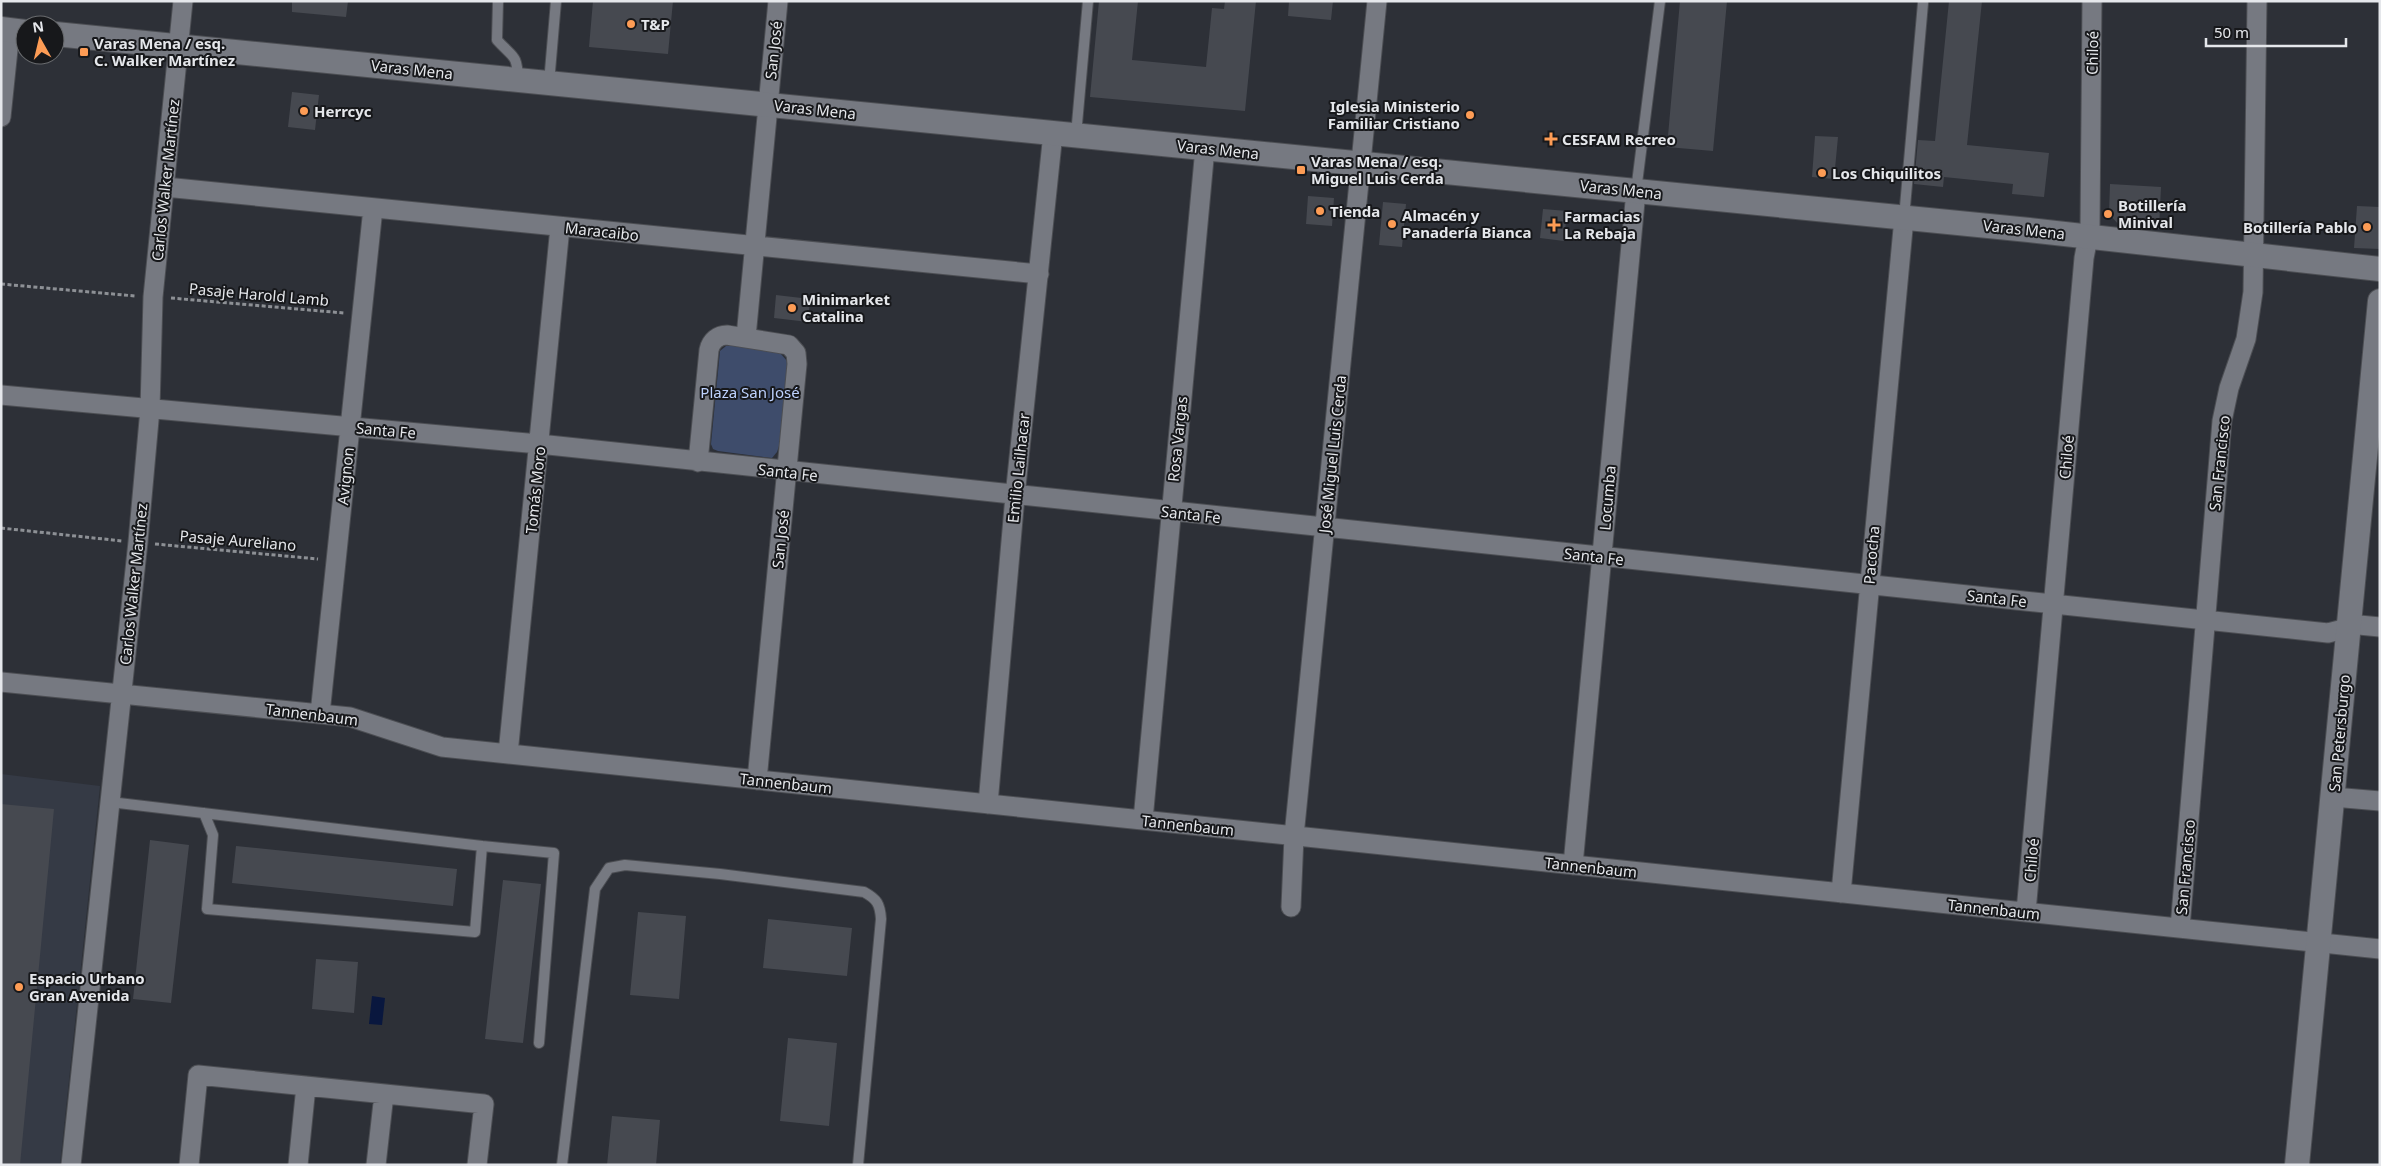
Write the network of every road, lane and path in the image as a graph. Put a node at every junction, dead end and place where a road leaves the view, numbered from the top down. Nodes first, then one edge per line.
1 (183, 1) edge
2 (498, 1) edge
3 (556, 1) edge
4 (778, 1) edge
5 (1088, 1) edge
6 (1377, 1) edge
7 (1660, 1) edge
8 (2092, 1) edge
9 (2257, 1) edge
10 (1923, 3) dead end
11 (12, 30) edge
12 (65, 35) edge
13 (179, 45) junction
14 (518, 79) junction
15 (549, 82) junction
16 (768, 104) junction
17 (1, 117) edge
18 (1064, 134) junction
19 (1206, 148) junction
20 (1360, 163) junction
21 (165, 187) junction
22 (1636, 191) junction
23 (373, 208) junction
24 (1904, 218) junction
25 (560, 227) junction
26 (2088, 236) junction
27 (754, 246) junction
28 (2254, 255) junction
29 (2380, 269) edge
30 (1039, 274) junction
31 (1, 284) edge
32 (134, 296) dead end
33 (154, 297) junction
34 (2380, 301) edge
35 (362, 315) junction
36 (746, 337) junction
37 (1, 395) edge
38 (150, 409) junction
39 (351, 427) junction
40 (539, 444) junction
41 (698, 462) junction
42 (787, 472) junction
43 (1015, 496) junction
44 (1170, 512) junction
45 (1, 528) edge
46 (1324, 528) junction
47 (131, 542) junction
48 (1601, 557) junction
49 (336, 561) junction
50 (1868, 585) junction
51 (2054, 604) junction
52 (2206, 620) junction
53 (2380, 626) edge
54 (2348, 628) junction
55 (1, 682) edge
56 (122, 694) junction
57 (320, 714) junction
58 (508, 754) junction
59 (757, 780) junction
60 (2332, 797) junction
61 (2380, 801) edge
62 (110, 802) junction
63 (988, 804) junction
64 (204, 813) junction
65 (1143, 820) junction
66 (1294, 836) junction
67 (482, 846) junction
68 (1572, 865) junction
69 (1841, 893) junction
70 (1291, 907) dead end
71 (2026, 912) junction
72 (2180, 928) junction
73 (2319, 943) junction
74 (2380, 949) edge
75 (539, 1043) dead end
76 (306, 1086) junction
77 (384, 1094) junction
78 (71, 1165) edge
79 (189, 1165) edge
80 (298, 1165) edge
81 (376, 1165) edge
82 (477, 1165) edge
83 (562, 1165) edge
84 (858, 1165) edge
85 (2297, 1165) edge

1 - 13 street, Carlos Walker Martínez
2 - 14 lane
3 - 15 lane
4 - 16 street, San José
5 - 18 lane
6 - 20 street, José Miguel Luis Cerda
7 - 22 lane
8 - 26 street, Chiloé
9 - 28 street, San Francisco
10 - 24 lane
11 - 17 street
12 - 13 street, Varas Mena
13 - 14 street, Varas Mena
13 - 21 street, Carlos Walker Martínez
14 - 15 street, Varas Mena
15 - 16 street, Varas Mena
16 - 18 street, Varas Mena
16 - 27 street, San José
18 - 19 street, Varas Mena
18 - 30 street, Emilio Lailhacar
19 - 20 street, Varas Mena
19 - 44 street, Rosa Vargas
20 - 22 street, Varas Mena
20 - 46 street, José Miguel Luis Cerda
21 - 23 street, Maracaibo
21 - 33 street, Carlos Walker Martínez
22 - 24 street, Varas Mena
22 - 48 street, Locumba
23 - 25 street, Maracaibo
23 - 35 street, Avignon
24 - 26 street, Varas Mena
24 - 50 street, Pacocha
25 - 27 street, Maracaibo
25 - 40 street, Tomás Moro
26 - 28 street, Varas Mena
26 - 51 street, Chiloé
27 - 30 street, Maracaibo
27 - 36 street, San José
28 - 29 street, Varas Mena
28 - 52 street, San Francisco
30 - 43 street, Emilio Lailhacar
31 - 32 path
33 - 35 path, Pasaje Harold Lamb
33 - 38 street, Carlos Walker Martínez
34 - 54 street, San Petersburgo
35 - 39 street, Avignon
36 - 41 street, San José
36 - 42 street, San José
37 - 38 street, Santa Fe
38 - 39 street, Santa Fe
38 - 47 street, Carlos Walker Martínez
39 - 40 street, Santa Fe
39 - 49 street, Avignon
40 - 41 street, Santa Fe
40 - 58 street, Tomás Moro
41 - 42 street, Santa Fe
42 - 43 street, Santa Fe
42 - 59 street, San José
43 - 44 street, Santa Fe
43 - 63 street, Emilio Lailhacar
44 - 46 street, Santa Fe
44 - 65 street, Rosa Vargas
45 - 47 path, Pasaje Aureliano
46 - 48 street, Santa Fe
46 - 66 street, José Miguel Luis Cerda
47 - 49 path, Pasaje Aureliano
47 - 56 street, Carlos Walker Martínez
48 - 50 street, Santa Fe
48 - 68 street, Locumba
49 - 57 street, Avignon
50 - 51 street, Santa Fe
50 - 69 street, Pacocha
51 - 52 street, Santa Fe
51 - 71 street, Chiloé
52 - 54 street, Santa Fe
52 - 72 street, San Francisco
53 - 54 street, Santa Fe
54 - 60 street, San Petersburgo
55 - 56 street, Tannenbaum
56 - 57 street, Tannenbaum
56 - 62 street, Carlos Walker Martínez
57 - 58 street, Tannenbaum
58 - 59 street, Tannenbaum
59 - 63 street, Tannenbaum
60 - 61 street
60 - 73 street, San Petersburgo
62 - 64 lane
62 - 78 street, Carlos Walker Martínez
63 - 65 street, Tannenbaum
64 - 67 lane
64 - 67 lane
65 - 66 street, Tannenbaum
66 - 68 street, Tannenbaum
66 - 70 street, José Miguel Luis Cerda
67 - 75 lane
68 - 69 street, Tannenbaum
69 - 71 street, Tannenbaum
71 - 72 street, Tannenbaum
72 - 73 street, Tannenbaum
73 - 74 street, Tannenbaum
73 - 85 street, San Petersburgo
76 - 77 street
76 - 79 street
76 - 80 street
77 - 81 street
77 - 82 street
83 - 84 lane

